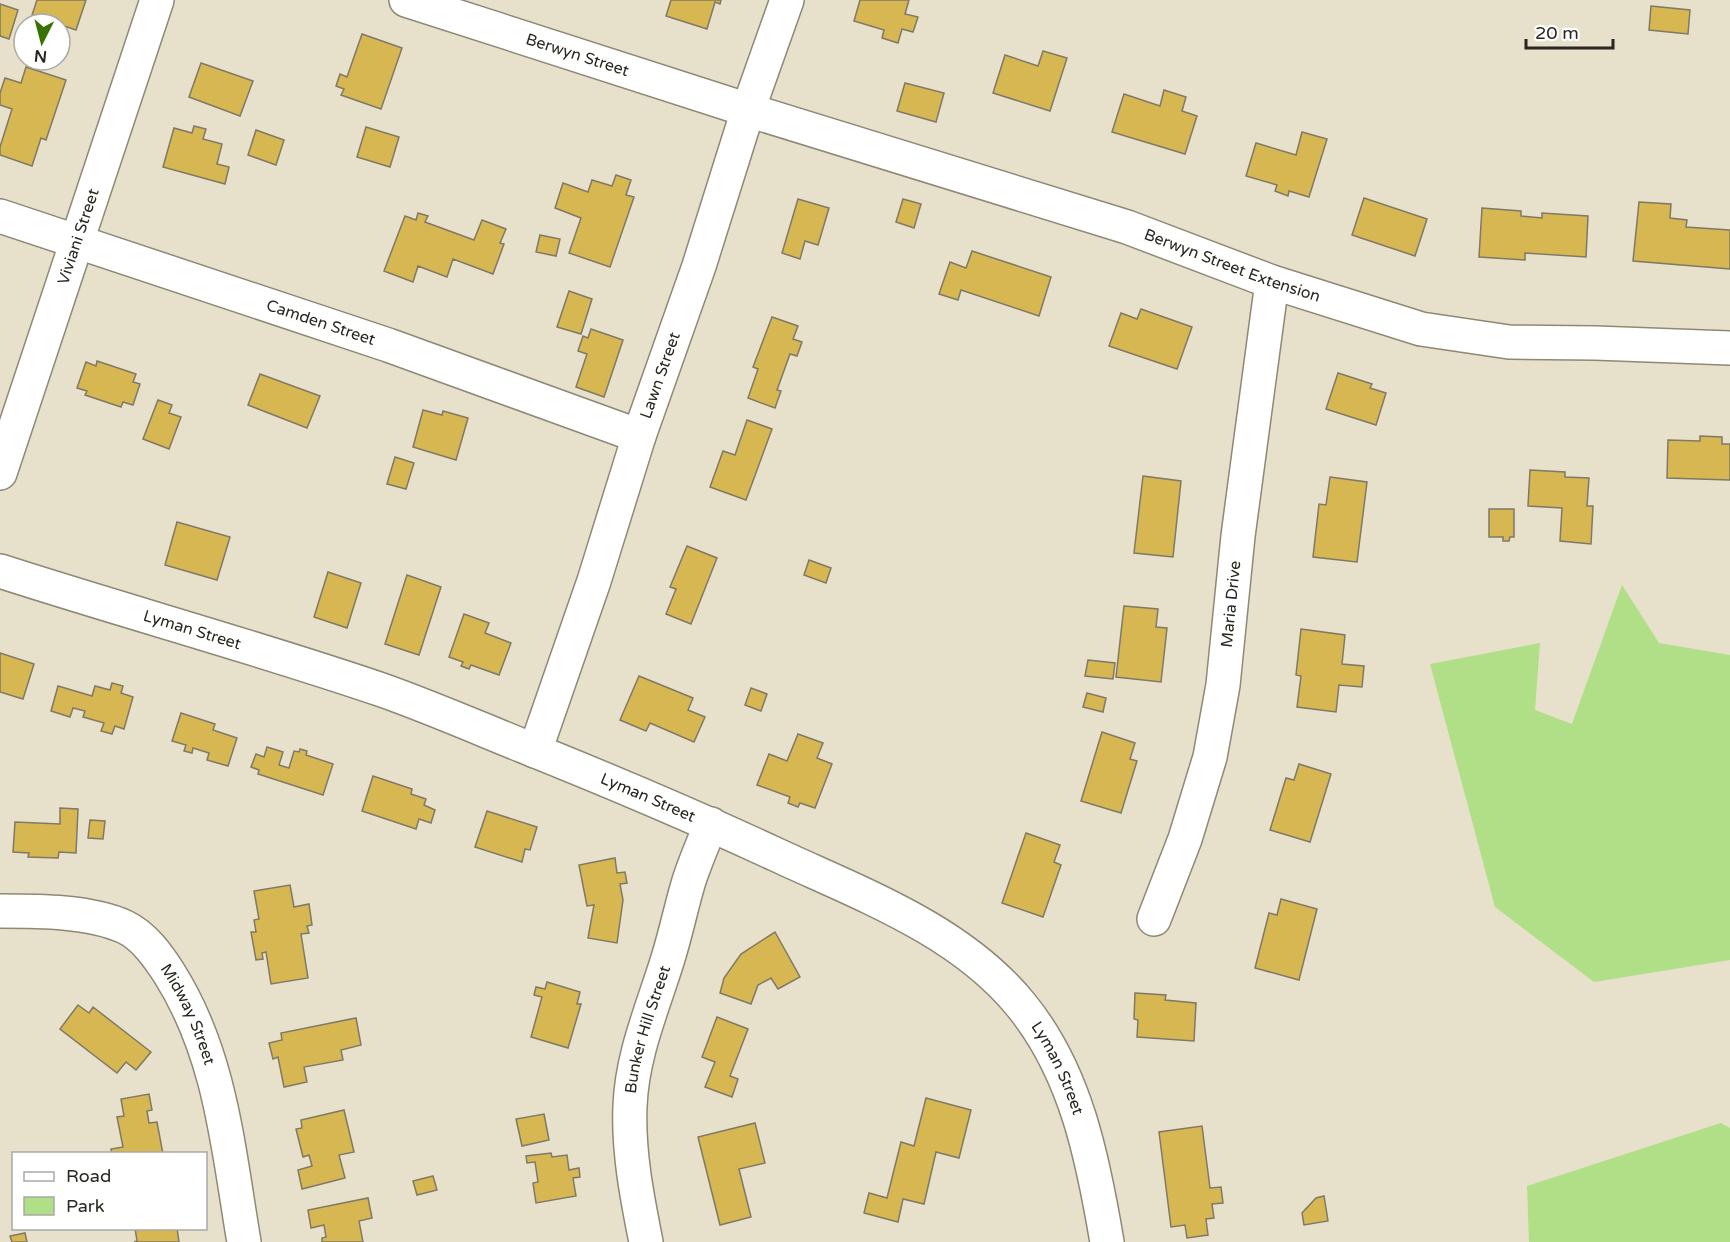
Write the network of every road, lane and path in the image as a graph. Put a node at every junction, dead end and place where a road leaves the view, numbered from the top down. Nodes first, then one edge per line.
1 (157, 0) edge
2 (406, 0) edge
3 (787, 0) edge
4 (748, 110) junction
5 (0, 216) edge
6 (75, 243) junction
7 (1272, 282) junction
8 (1730, 348) edge
9 (639, 436) junction
10 (0, 473) edge
11 (0, 571) edge
12 (535, 751) junction
13 (711, 824) junction
14 (0, 911) edge
15 (1154, 919) dead end
16 (244, 1242) edge
17 (646, 1242) edge
18 (1107, 1242) edge

1 - 6 street, Viviani Street
2 - 4 street, Berwyn Street
3 - 4 street, Lawn Street
4 - 7 street, Berwyn Street Extension
4 - 9 street, Lawn Street
5 - 6 street, Camden Street
6 - 9 street, Camden Street
6 - 10 street, Viviani Street
7 - 8 street, Berwyn Street Extension
7 - 15 street, Maria Drive
9 - 12 street, Lawn Street
11 - 12 street, Lyman Street
12 - 13 street, Lyman Street
13 - 17 street, Bunker Hill Street
13 - 18 street, Lyman Street
14 - 16 street, Midway Street

